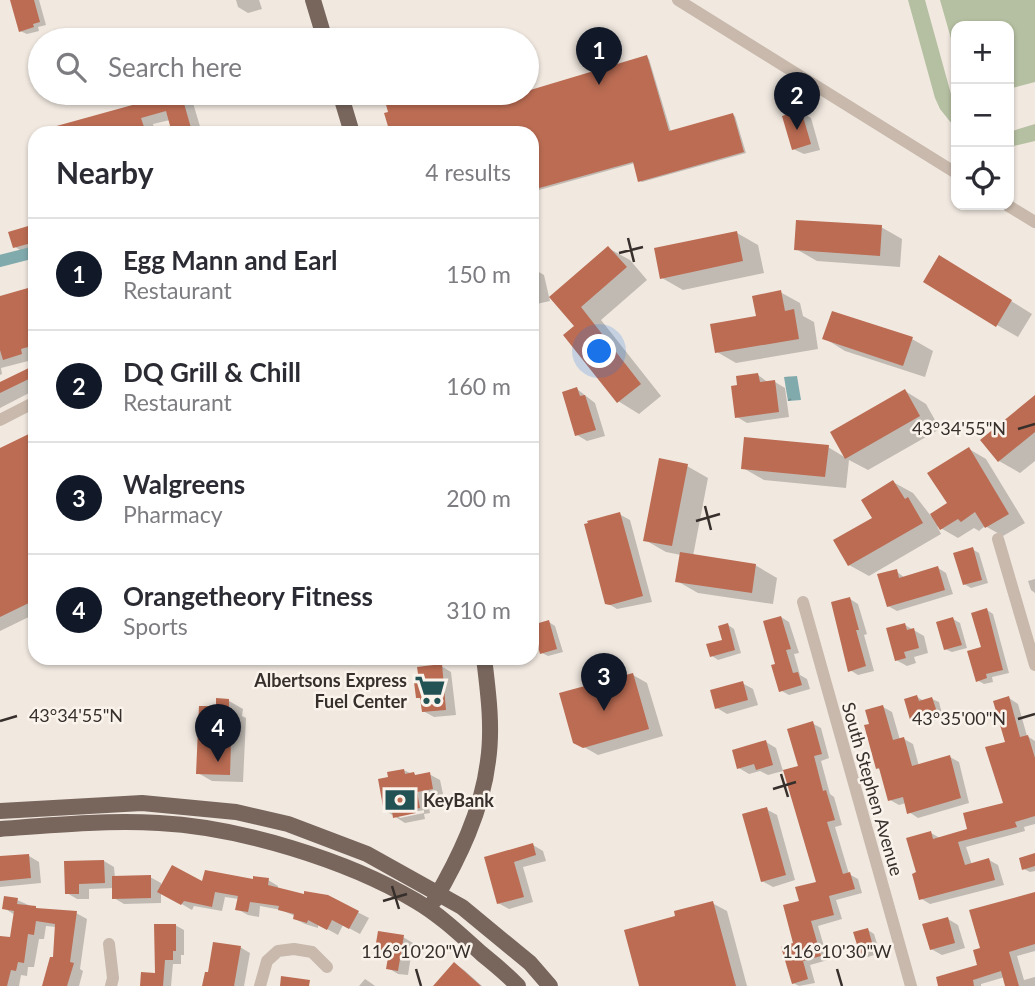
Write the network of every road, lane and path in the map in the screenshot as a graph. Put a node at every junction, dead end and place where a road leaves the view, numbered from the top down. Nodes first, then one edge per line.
1 (313, 0) edge
2 (678, 0) edge
3 (321, 28) edge
4 (344, 105) edge
5 (350, 126) edge
6 (951, 170) edge
7 (1014, 209) edge
8 (1035, 222) edge
9 (28, 405) edge
10 (0, 419) edge
11 (998, 540) dead end
12 (803, 602) dead end
13 (485, 665) edge
14 (1035, 665) edge
15 (0, 811) edge
16 (0, 829) edge
17 (439, 893) junction
18 (429, 910) junction
19 (109, 944) dead end
20 (327, 967) dead end
21 (111, 986) edge
22 (260, 986) edge
23 (517, 986) edge
24 (550, 986) edge
25 (911, 986) edge

1 - 3 main road
2 - 6 street
4 - 5 main road
7 - 8 street
9 - 10 street
11 - 14 street
12 - 25 street, South Stephen Avenue
13 - 17 main road
15 - 17 main road
16 - 18 main road
17 - 18 main road
17 - 24 main road
18 - 23 main road
19 - 21 street
20 - 22 street

